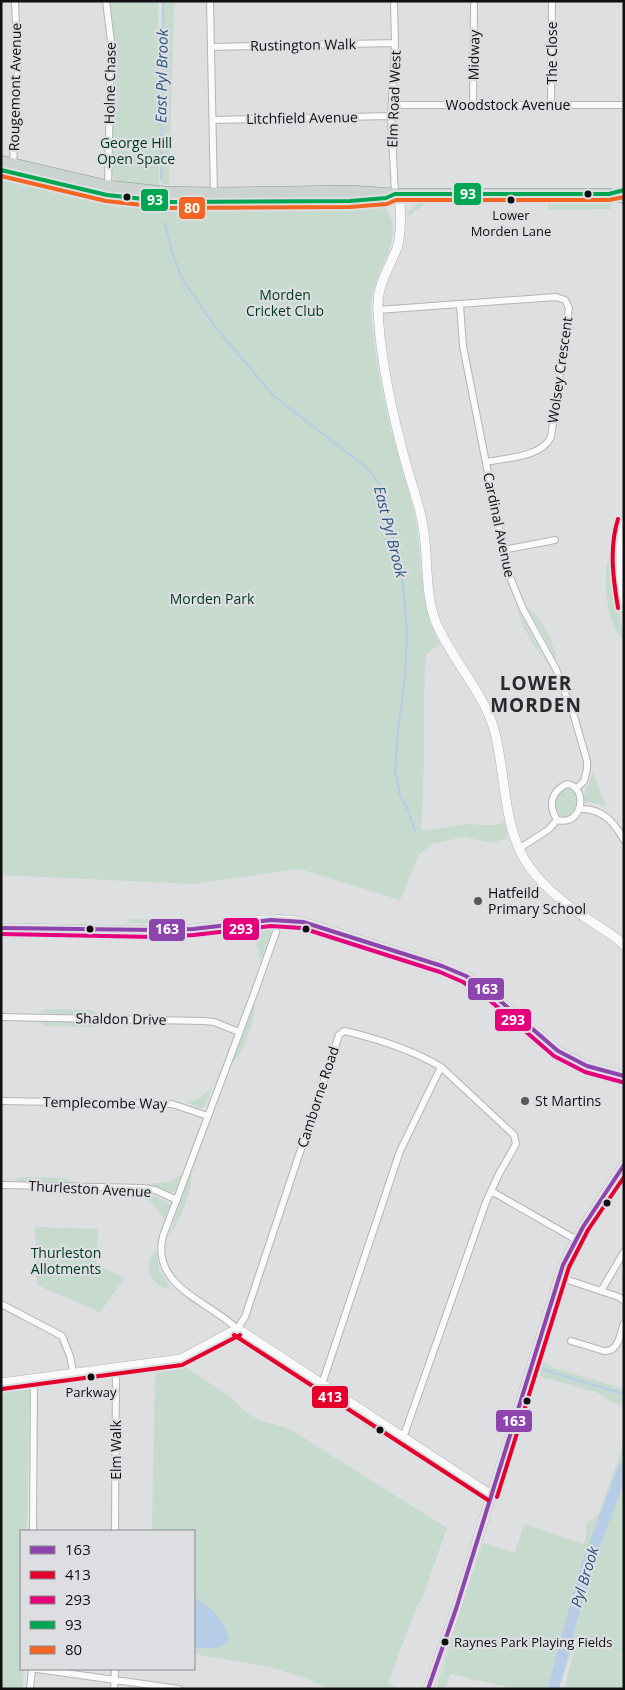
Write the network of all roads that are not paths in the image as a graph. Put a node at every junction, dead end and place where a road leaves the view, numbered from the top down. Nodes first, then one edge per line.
1 (15, 1) edge
2 (106, 1) edge
3 (210, 1) edge
4 (552, 1) edge
5 (394, 4) dead end
6 (474, 6) dead end
7 (395, 43) junction
8 (211, 47) junction
9 (392, 105) junction
10 (473, 105) junction
11 (552, 105) junction
12 (624, 105) edge
13 (391, 116) junction
14 (213, 120) junction
15 (1, 161) edge
16 (13, 168) junction
17 (1, 170) edge
18 (108, 190) junction
19 (624, 190) edge
20 (397, 194) junction
21 (609, 194) junction
22 (214, 198) junction
23 (624, 198) edge
24 (460, 305) junction
25 (378, 310) junction
26 (486, 462) junction
27 (624, 521) edge
28 (555, 540) dead end
29 (502, 550) junction
30 (624, 607) edge
31 (577, 788) junction
32 (580, 809) junction
33 (557, 820) junction
34 (624, 840) edge
35 (520, 848) junction
36 (279, 918) junction
37 (1, 928) edge
38 (624, 945) edge
39 (1, 1017) edge
40 (239, 1032) junction
41 (441, 1067) junction
42 (624, 1076) edge
43 (1, 1101) edge
44 (208, 1116) junction
45 (624, 1165) edge
46 (1, 1185) edge
47 (490, 1191) junction
48 (177, 1200) junction
49 (575, 1239) junction
50 (624, 1252) edge
51 (560, 1276) junction
52 (601, 1291) junction
53 (624, 1301) edge
54 (1, 1304) edge
55 (624, 1323) edge
56 (237, 1330) junction
57 (571, 1340) dead end
58 (116, 1368) junction
59 (73, 1372) junction
60 (34, 1378) junction
61 (1, 1383) edge
62 (322, 1384) junction
63 (403, 1438) junction
64 (491, 1495) junction
65 (33, 1530) edge
66 (115, 1530) edge
67 (32, 1670) edge
68 (44, 1670) edge
69 (115, 1670) edge
70 (115, 1680) junction
71 (30, 1689) edge
72 (114, 1689) edge
73 (179, 1689) edge
74 (428, 1689) edge

1 - 16 street, Rougemont Avenue
2 - 18 street, Holne Chase
3 - 8 street
4 - 11 street, The Close
5 - 7 street, Elm Road West
6 - 10 street, Midway
7 - 8 street, Rustington Walk
7 - 9 street, Elm Road West
8 - 14 street
9 - 10 street, Woodstock Avenue
9 - 13 street, Elm Road West
10 - 11 street, Woodstock Avenue
11 - 12 street, Woodstock Avenue
13 - 14 street, Litchfield Avenue
13 - 20 street, Elm Road West
14 - 22 street
15 - 16 highway
16 - 17 highway
16 - 18 highway
18 - 22 highway
19 - 21 highway
20 - 21 highway
20 - 22 highway
20 - 25 street
21 - 23 highway
24 - 25 street, Wolsey Crescent
24 - 26 street, Cardinal Avenue
24 - 26 street, Wolsey Crescent
25 - 35 street
26 - 29 street, Cardinal Avenue
27 - 30 street
28 - 29 street
29 - 31 street, Cardinal Avenue
31 - 32 street
31 - 33 street
32 - 33 street
32 - 34 street
33 - 35 street
35 - 38 street
36 - 37 street
36 - 40 street
36 - 42 street
39 - 40 street, Shaldon Drive
40 - 44 street
41 - 47 street, Camborne Road
41 - 56 street, Camborne Road
41 - 62 street
43 - 44 street, Templecombe Way
44 - 48 street
45 - 49 street
46 - 48 street, Thurleston Avenue
47 - 49 street
47 - 63 street
48 - 56 street
49 - 51 street
50 - 52 street
51 - 52 street
51 - 64 street
52 - 53 street
54 - 59 street
55 - 57 street
56 - 58 street
56 - 62 street
58 - 59 street
58 - 66 street, Elm Walk
59 - 60 street
60 - 61 street
60 - 65 street
62 - 63 street
63 - 64 street
64 - 74 street
67 - 71 street
68 - 70 street
69 - 70 street
70 - 72 street
70 - 73 street

